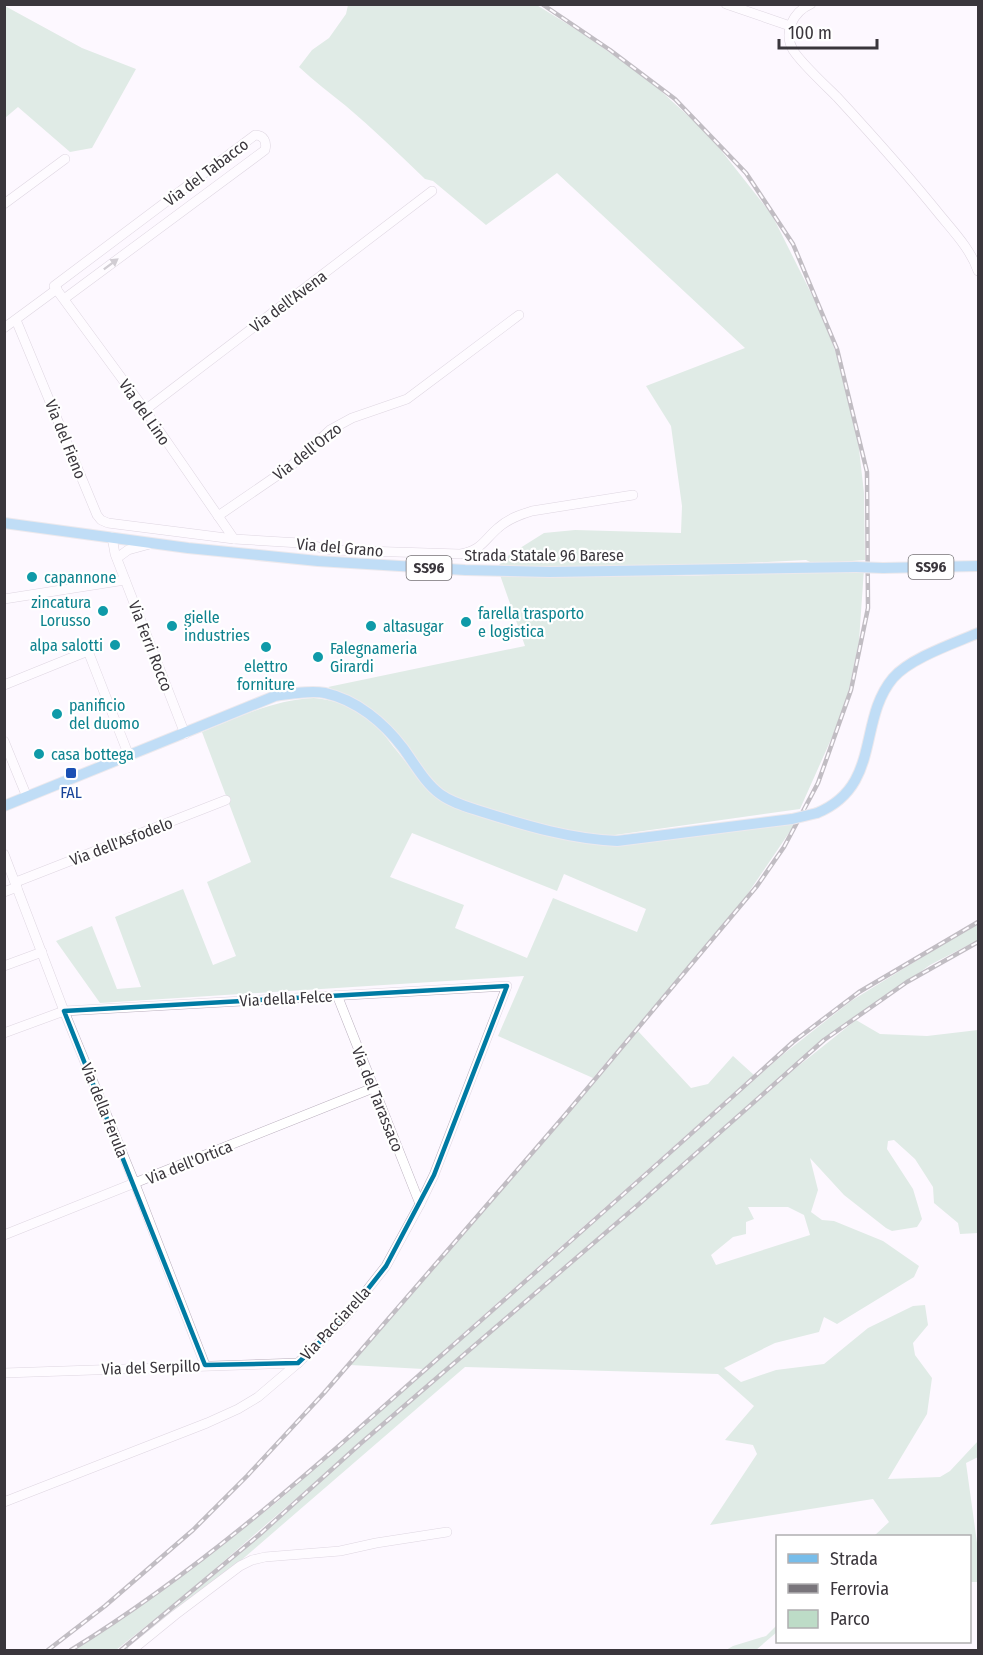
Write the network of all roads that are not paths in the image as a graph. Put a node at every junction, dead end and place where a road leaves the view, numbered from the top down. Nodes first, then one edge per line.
1 (726, 4) edge
2 (811, 4) edge
3 (790, 26) junction
4 (65, 159) dead end
5 (432, 191) dead end
6 (4, 204) edge
7 (978, 271) edge
8 (56, 288) junction
9 (64, 299) junction
10 (519, 315) dead end
11 (16, 320) junction
12 (4, 328) edge
13 (145, 410) junction
14 (633, 495) dead end
15 (218, 516) junction
16 (4, 523) edge
17 (141, 528) junction
18 (117, 538) junction
19 (234, 539) junction
20 (137, 541) junction
21 (154, 543) junction
22 (119, 556) junction
23 (978, 566) edge
24 (125, 580) junction
25 (4, 599) edge
26 (978, 633) edge
27 (4, 685) edge
28 (185, 734) junction
29 (4, 741) edge
30 (129, 756) junction
31 (27, 797) junction
32 (226, 800) dead end
33 (4, 806) edge
34 (4, 854) edge
35 (16, 885) junction
36 (4, 892) edge
37 (42, 952) junction
38 (4, 966) edge
39 (507, 986) joint
40 (337, 995) junction
41 (64, 1011) junction
42 (4, 1033) edge
43 (373, 1088) junction
44 (135, 1184) junction
45 (420, 1204) junction
46 (4, 1235) edge
47 (298, 1363) junction
48 (205, 1365) junction
49 (4, 1373) edge
50 (4, 1502) edge
51 (447, 1532) dead end
52 (132, 1650) edge

1 - 3 street
2 - 3 street
3 - 7 street
4 - 6 street
5 - 13 street, Via dell'Avena
8 - 9 street, Via del Lino
9 -> 8 street, Via del Tabacco
8 - 11 street, Via del Tabacco
9 - 13 street, Via del Lino
10 - 15 street, Via dell'Orzo
11 - 12 street, Via del Tabacco
11 - 17 street, Via del Fieno
13 - 15 street, Via del Lino
14 - 19 street, Via del Grano
15 - 19 street, Via del Lino
16 - 18 main road, Strada Statale 96 Barese / SS96
17 - 19 street, Via del Grano
17 - 20 street
18 - 20 main road, Strada Statale 96 Barese / SS96
18 - 22 street, Via Ferri Rocco
20 - 21 main road, Strada Statale 96 Barese / SS96
21 - 22 street
21 - 23 main road, Strada Statale 96 Barese / SS96, bridge
22 - 24 street, Via Ferri Rocco
24 - 25 street
24 - 28 street, Via Ferri Rocco
26 - 28 main road, bridge
27 - 30 street
28 - 30 main road
29 - 31 street
30 - 31 main road
31 - 33 main road
32 - 35 street, Via dell'Asfodelo
34 - 35 street, Via della Ferula
35 - 36 street, Via dell'Asfodelo
35 - 37 street, Via della Ferula
37 - 38 street
37 - 41 street, Via della Ferula
39 - 40 street, Via della Felce
39 - 45 street, Via Pacciarella
40 - 41 street, Via della Felce
40 - 43 street, Via del Tarassaco
41 - 42 street, Via della Felce
41 - 44 street, Via della Ferula
43 - 44 street, Via dell'Ortica
43 - 45 street, Via del Tarassaco
44 - 46 street, Via dell'Ortica
44 - 48 street, Via della Ferula
45 - 47 street, Via Pacciarella
47 - 48 street, Via del Serpillo
47 - 50 street, Via Pacciarella
48 - 49 street, Via del Serpillo
51 - 52 street

